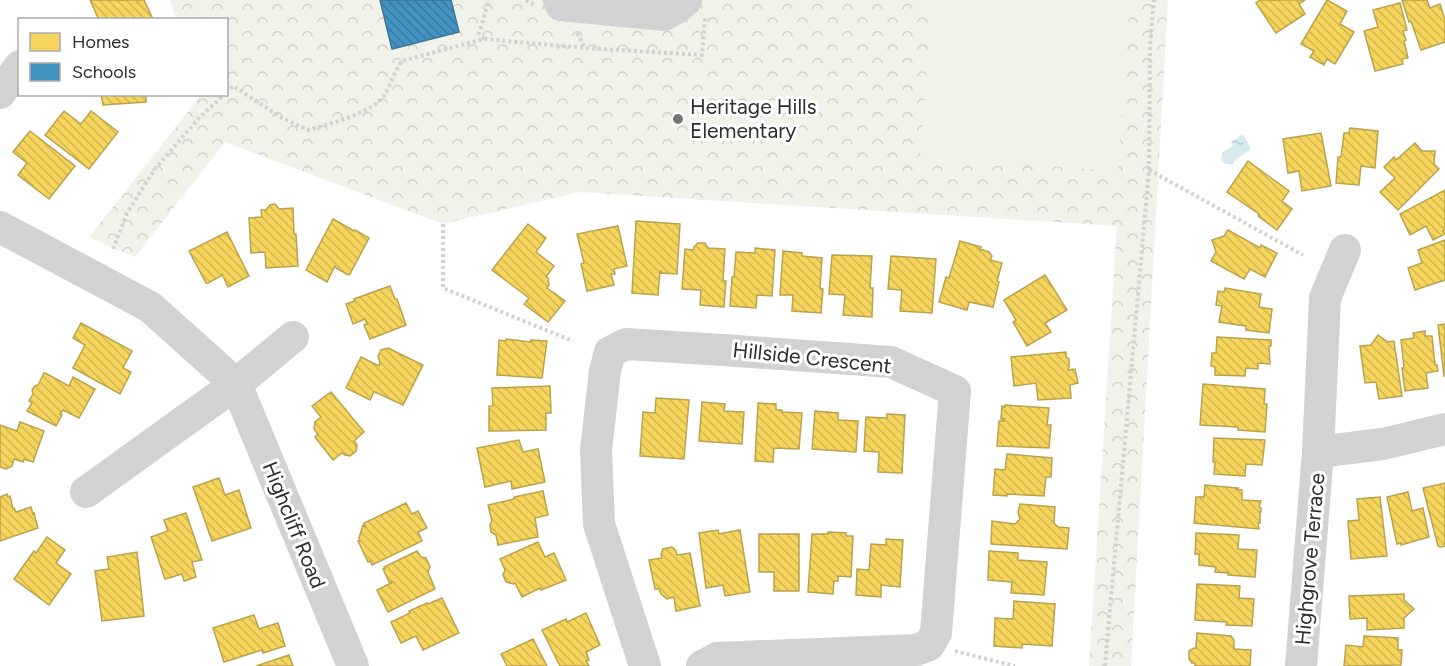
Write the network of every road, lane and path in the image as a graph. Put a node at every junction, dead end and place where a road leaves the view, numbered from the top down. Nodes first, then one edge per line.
1 (489, 0) edge
2 (559, 0) edge
3 (1154, 0) edge
4 (696, 5) edge
5 (484, 39) junction
6 (18, 69) edge
7 (228, 92) edge
8 (0, 93) edge
9 (224, 96) edge
10 (1149, 170) junction
11 (443, 224) dead end
12 (0, 227) edge
13 (113, 249) dead end
14 (1345, 250) dead end
15 (1303, 255) dead end
16 (293, 337) dead end
17 (573, 341) dead end
18 (236, 384) junction
19 (1445, 429) edge
20 (1318, 452) junction
21 (86, 492) dead end
22 (929, 645) junction
23 (353, 666) edge
24 (645, 666) edge
25 (702, 666) edge
26 (1015, 666) edge
27 (1106, 666) edge
28 (1301, 666) edge

1 - 5 path
2 - 4 street
3 - 10 path
4 - 5 path
5 - 7 path
6 - 8 street
9 - 13 path
10 - 15 path
10 - 27 path
11 - 17 path
12 - 18 street, Highcliff Road
14 - 20 street, Highgrove Terrace
16 - 18 street
18 - 21 street
18 - 23 street, Highcliff Road
19 - 20 street, Highgrove Terrace
20 - 28 street, Highgrove Terrace
22 - 24 street, Hillside Crescent
22 - 25 street
22 - 26 path

